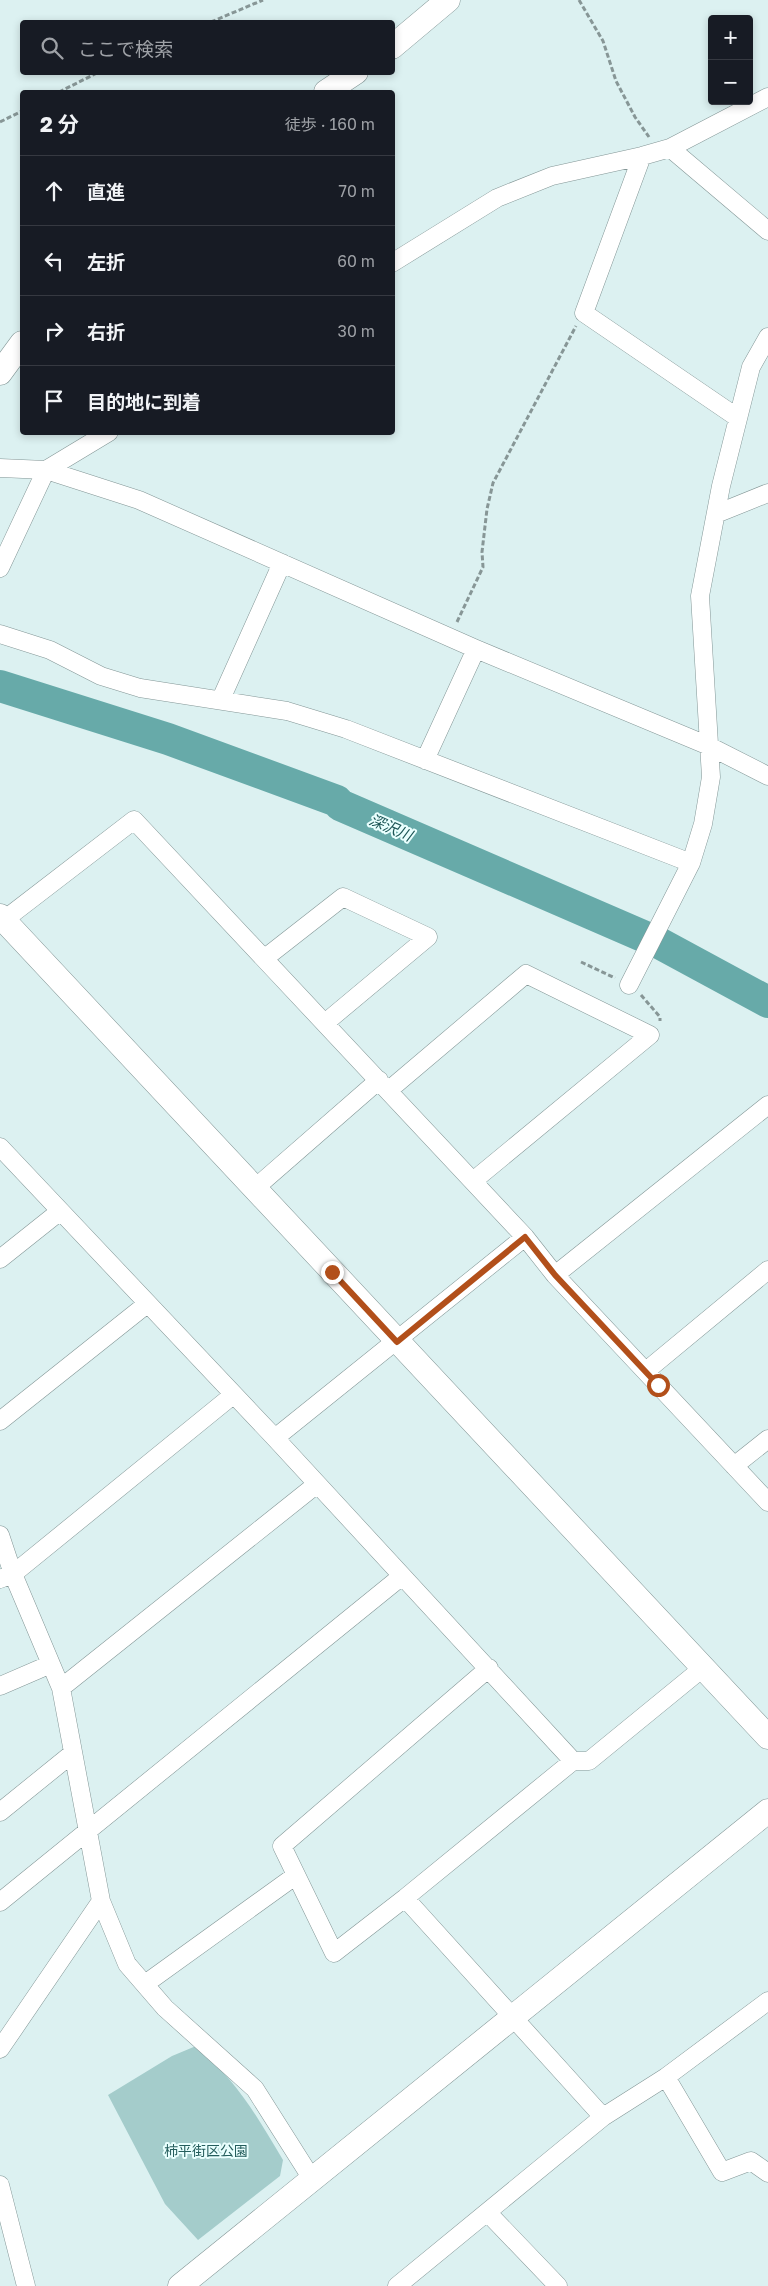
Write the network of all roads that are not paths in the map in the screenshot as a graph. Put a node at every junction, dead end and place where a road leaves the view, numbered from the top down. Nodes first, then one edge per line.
1 (448, 0) edge
2 (395, 44) edge
3 (352, 75) edge
4 (329, 90) edge
5 (768, 97) edge
6 (657, 152) junction
7 (768, 231) edge
8 (395, 261) edge
9 (768, 337) edge
10 (20, 346) edge
11 (0, 373) edge
12 (738, 418) junction
13 (104, 435) edge
14 (0, 468) edge
15 (46, 470) junction
16 (768, 494) edge
17 (716, 514) junction
18 (282, 563) junction
19 (0, 568) edge
20 (0, 634) edge
21 (476, 648) junction
22 (221, 700) junction
23 (709, 746) junction
24 (425, 760) junction
25 (768, 776) edge
26 (691, 863) junction
27 (1, 920) edge
28 (265, 958) junction
29 (629, 985) dead end
30 (325, 1023) junction
31 (384, 1085) junction
32 (768, 1105) edge
33 (0, 1147) edge
34 (473, 1182) junction
35 (254, 1189) junction
36 (59, 1212) junction
37 (525, 1237) junction
38 (0, 1259) edge
39 (768, 1270) edge
40 (555, 1275) junction
41 (147, 1304) junction
42 (397, 1342) junction
43 (646, 1371) junction
44 (233, 1395) junction
45 (0, 1421) edge
46 (275, 1438) junction
47 (768, 1439) edge
48 (734, 1466) junction
49 (317, 1484) junction
50 (768, 1502) edge
51 (0, 1535) edge
52 (6, 1576) edge
53 (402, 1576) junction
54 (51, 1664) junction
55 (489, 1668) junction
56 (704, 1668) junction
57 (0, 1686) edge
58 (61, 1688) junction
59 (768, 1737) edge
60 (73, 1753) junction
61 (574, 1761) junction
62 (768, 1811) edge
63 (0, 1812) edge
64 (89, 1831) junction
65 (295, 1876) junction
66 (405, 1898) junction
67 (101, 1901) junction
68 (0, 1902) edge
69 (145, 1984) junction
70 (768, 2001) edge
71 (512, 2017) junction
72 (0, 2049) edge
73 (666, 2077) junction
74 (603, 2118) junction
75 (768, 2173) edge
76 (312, 2179) junction
77 (0, 2185) edge
78 (488, 2213) junction
79 (26, 2286) edge
80 (180, 2286) edge
81 (397, 2286) edge
82 (558, 2286) edge

1 - 2 street
3 - 4 street
5 - 6 street
6 - 7 street
6 - 8 street
6 - 12 street
9 - 12 street
10 - 11 street
12 - 17 street
13 - 15 street
14 - 15 street
15 - 18 street
15 - 19 street
16 - 17 street
17 - 23 street
18 - 21 street
18 - 22 street
20 - 22 street
21 - 23 street
21 - 24 street
22 - 24 street
23 - 25 street
23 - 26 street
24 - 26 street
26 - 29 street
27 - 28 street
27 - 35 street
28 - 30 street
28 - 30 street
30 - 31 street
31 - 34 street
31 - 34 street
31 - 35 street
32 - 40 street
33 - 36 street
34 - 37 street
35 - 42 street
36 - 38 street
36 - 41 street
37 - 40 street
37 - 42 street
39 - 43 street
40 - 43 street
41 - 44 street
41 - 45 street
42 - 46 street
42 - 56 street
43 - 48 street
44 - 46 street
44 - 52 street
46 - 49 street
47 - 48 street
48 - 50 street
49 - 53 street
49 - 58 street
51 - 52 street
52 - 54 street
53 - 55 street
53 - 64 street
54 - 57 street
54 - 58 street
55 - 61 street
55 - 65 street
56 - 59 street
56 - 61 street
58 - 60 street
60 - 63 street
60 - 64 street
61 - 66 street
62 - 71 street
64 - 67 street
64 - 68 street
65 - 66 street
65 - 69 street
66 - 71 street
67 - 69 street
67 - 72 street
69 - 76 street
70 - 73 street
71 - 74 street
71 - 76 street
73 - 74 street
73 - 75 street
74 - 78 street
76 - 80 street
77 - 79 street
78 - 81 street
78 - 82 street

